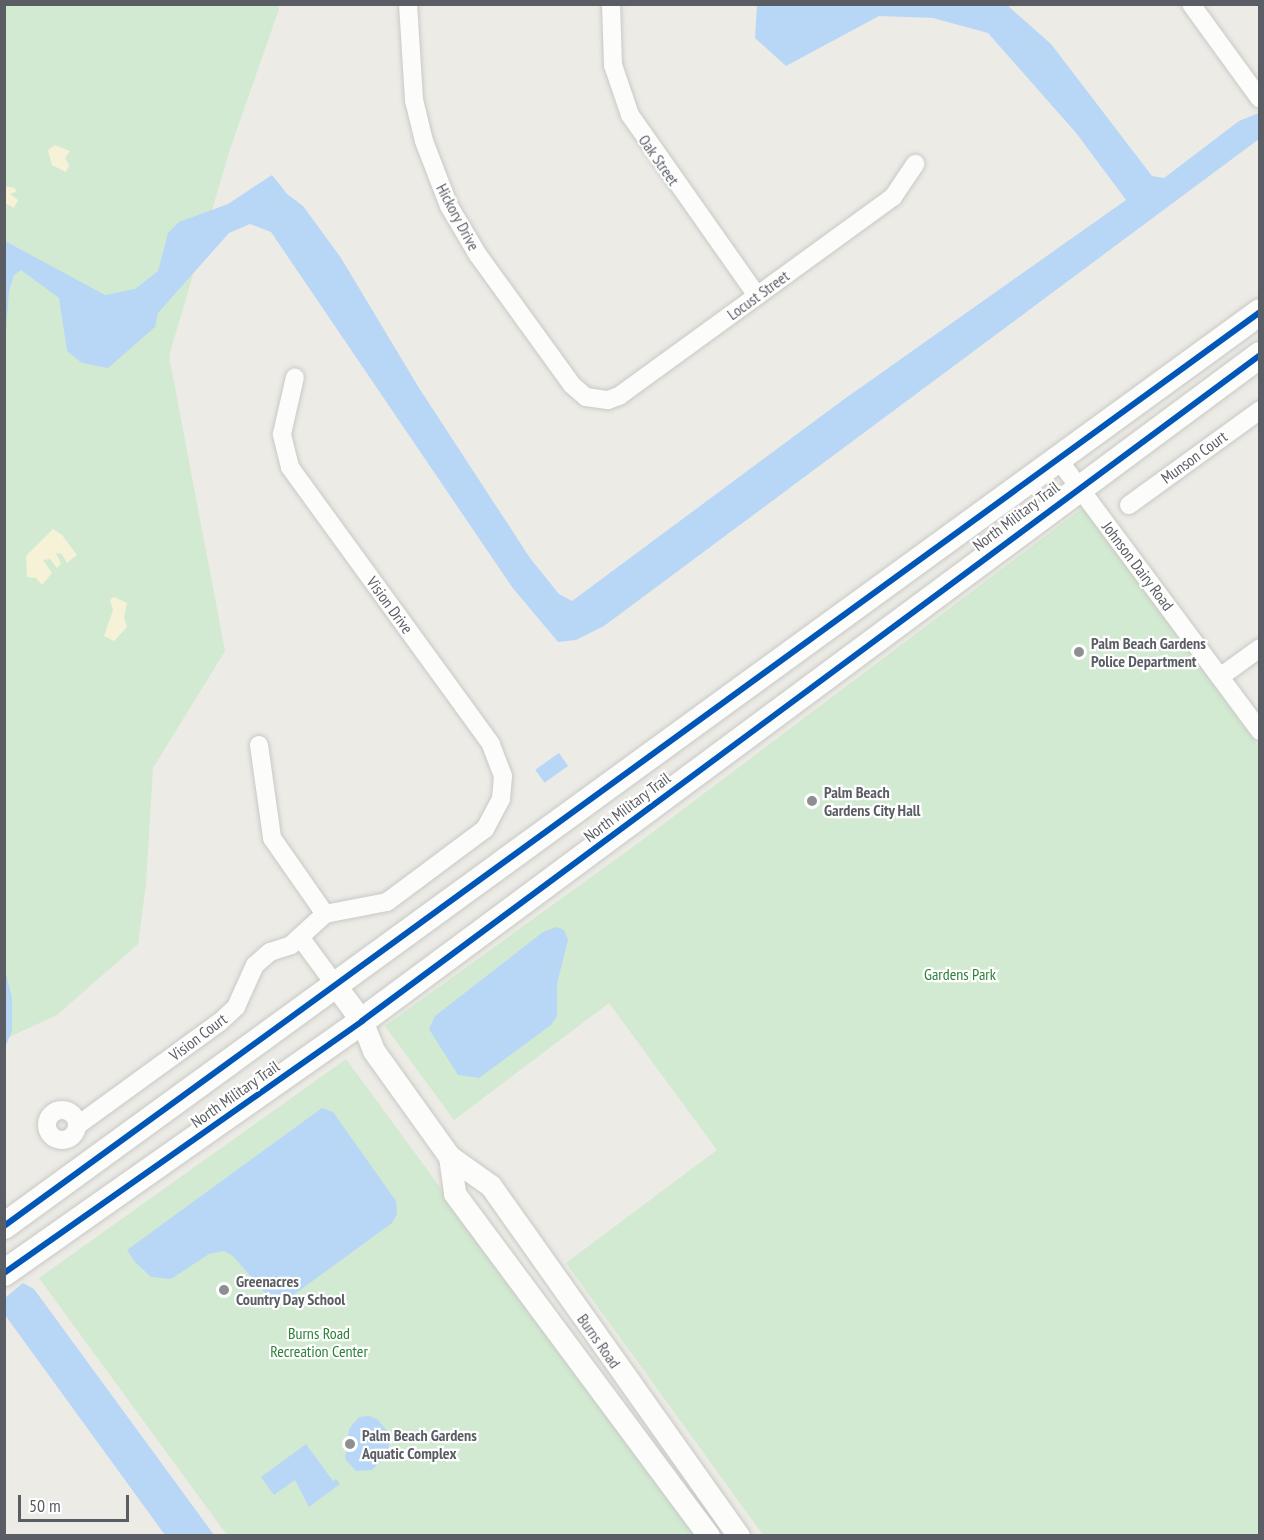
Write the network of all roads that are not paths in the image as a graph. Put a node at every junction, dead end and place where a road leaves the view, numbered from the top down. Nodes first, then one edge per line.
1 (408, 4) edge
2 (611, 4) edge
3 (1191, 4) edge
4 (1255, 93) edge
5 (915, 164) dead end
6 (757, 296) junction
7 (1260, 312) edge
8 (1260, 355) edge
9 (295, 377) dead end
10 (586, 397) joint
11 (1260, 410) edge
12 (1058, 459) junction
13 (1078, 486) junction
14 (1130, 505) dead end
15 (1260, 648) edge
16 (1220, 677) junction
17 (1260, 731) edge
18 (260, 745) dead end
19 (325, 914) junction
20 (300, 938) junction
21 (336, 986) junction
22 (362, 1021) junction
23 (78, 1125) dead end
24 (450, 1156) junction
25 (4, 1226) edge
26 (4, 1273) edge
27 (709, 1536) edge
28 (739, 1536) edge

1 - 10 street, Hickory Drive
2 - 6 street, Oak Street
3 - 4 street
5 - 6 street, Locust Street
6 - 10 street, Locust Street
7 - 12 main road, North Military Trail
8 - 13 main road, North Military Trail
9 - 19 street, Vision Drive
11 - 14 street, Munson Court
12 - 13 street, Johnson Dairy Road
12 - 21 main road, North Military Trail
13 - 16 street, Johnson Dairy Road
13 - 22 main road, North Military Trail
15 - 16 street
16 - 17 street, Johnson Dairy Road
18 - 19 street
19 - 20 street
20 - 21 street
20 - 23 street, Vision Court
21 - 22 street, Burns Road
21 - 25 main road, North Military Trail
22 - 24 street, Burns Road
22 - 26 main road, North Military Trail
24 - 27 street, Burns Road
24 - 28 street, Burns Road

